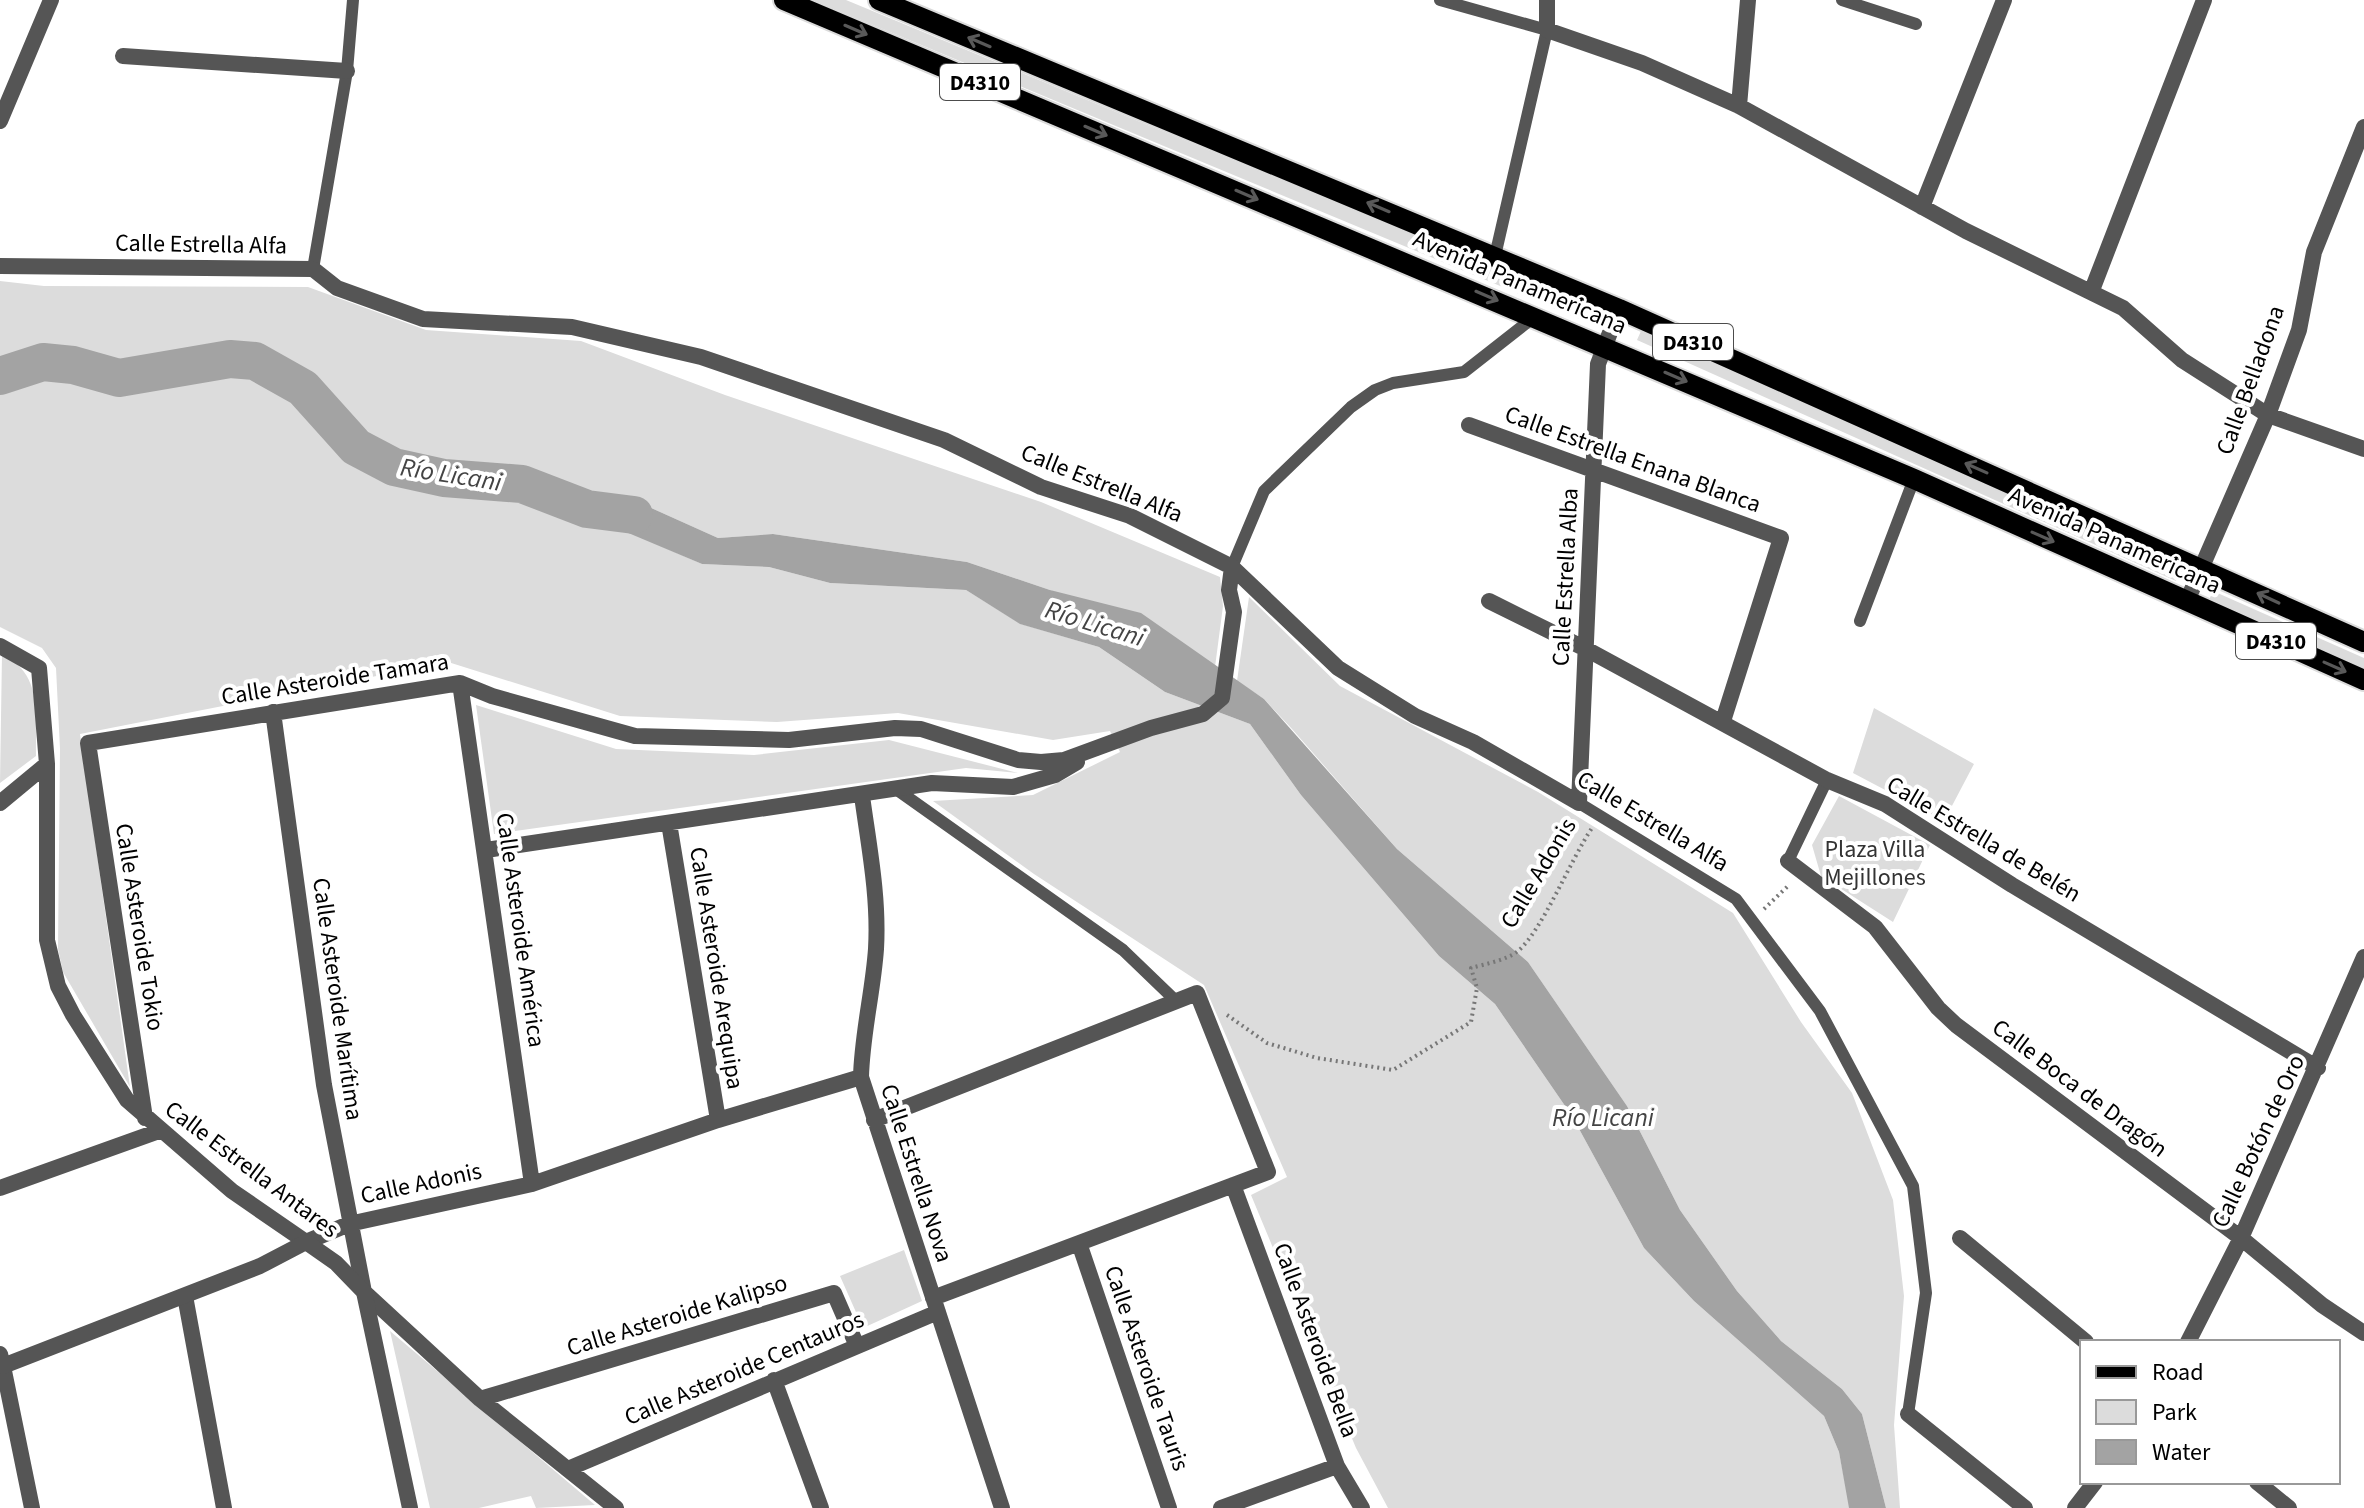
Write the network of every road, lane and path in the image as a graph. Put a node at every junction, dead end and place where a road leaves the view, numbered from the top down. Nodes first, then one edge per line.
1 (51, 0) edge
2 (353, 0) edge
3 (784, 0) edge
4 (879, 0) edge
5 (1440, 0) edge
6 (1547, 0) edge
7 (1748, 0) edge
8 (1842, 0) edge
9 (2004, 0) edge
10 (2204, 0) edge
11 (1858, 3) edge
12 (1916, 24) dead end
13 (1547, 30) junction
14 (123, 56) dead end
15 (347, 71) junction
16 (1739, 106) junction
17 (0, 121) edge
18 (2364, 127) edge
19 (1922, 207) junction
20 (1495, 256) junction
21 (0, 266) edge
22 (313, 269) junction
23 (2092, 290) junction
24 (1619, 309) junction
25 (1534, 317) junction
26 (1605, 346) junction
27 (2268, 415) junction
28 (1469, 425) dead end
29 (2364, 449) edge
30 (1594, 469) junction
31 (1914, 479) junction
32 (1232, 567) junction
33 (2201, 567) junction
34 (1489, 601) dead end
35 (2187, 601) junction
36 (1860, 621) dead end
37 (2364, 642) edge
38 (0, 646) edge
39 (1586, 649) junction
40 (2364, 680) edge
41 (460, 683) junction
42 (273, 712) junction
43 (1723, 721) junction
44 (88, 743) joint
45 (1102, 747) junction
46 (47, 764) junction
47 (1827, 780) junction
48 (896, 789) junction
49 (862, 796) junction
50 (0, 803) edge
51 (1579, 803) junction
52 (1600, 816) junction
53 (669, 823) junction
54 (486, 850) junction
55 (1795, 866) junction
56 (1752, 921) junction
57 (2364, 957) edge
58 (1197, 993) junction
59 (1176, 1001) junction
60 (2318, 1068) junction
61 (861, 1077) junction
62 (145, 1118) junction
63 (718, 1120) junction
64 (874, 1120) junction
65 (159, 1131) junction
66 (532, 1184) junction
67 (1233, 1185) junction
68 (0, 1188) edge
69 (349, 1224) junction
70 (1960, 1238) dead end
71 (2241, 1238) junction
72 (306, 1242) junction
73 (1079, 1243) junction
74 (364, 1292) junction
75 (185, 1296) junction
76 (936, 1305) junction
77 (2364, 1333) edge
78 (2084, 1340) edge
79 (2189, 1340) edge
80 (857, 1346) junction
81 (1, 1362) edge
82 (774, 1380) junction
83 (480, 1399) junction
84 (1908, 1414) joint
85 (1337, 1466) junction
86 (570, 1468) junction
87 (2093, 1484) edge
88 (2259, 1484) edge
89 (614, 1507) edge
90 (32, 1508) edge
91 (224, 1508) edge
92 (410, 1508) edge
93 (821, 1508) edge
94 (1002, 1508) edge
95 (1169, 1508) edge
96 (1221, 1508) edge
97 (1362, 1508) edge
98 (2025, 1508) edge
99 (2075, 1508) edge
100 (2289, 1508) edge

1 - 17 street
2 - 15 lane
3 -> 25 main road, Avenida Panamericana / D4310
20 -> 4 main road, Avenida Panamericana / D4310
5 - 13 lane
6 - 13 street
7 - 16 street
8 - 11 lane
9 - 19 street
10 - 23 street
11 - 12 lane
13 - 16 street
13 - 20 lane
14 - 15 street
15 - 22 lane
16 - 19 street
18 - 27 street, Calle Belladona
19 - 23 street
20 - 24 main road, Avenida Panamericana / D4310
21 - 22 street, Calle Estrella Alfa
22 - 32 street, Calle Estrella Alfa
23 - 27 street
24 - 26 street, Calle Estrella Alba
33 -> 24 main road, Avenida Panamericana / D4310
25 - 26 main road, Avenida Panamericana / D4310
25 - 32 lane
26 - 30 street, Calle Estrella Alba
26 -> 31 main road, Avenida Panamericana / D4310
27 - 29 street
27 - 33 street, Calle Belladona
28 - 30 street, Calle Estrella Enana Blanca
30 - 39 street, Calle Estrella Alba
30 - 43 street, Calle Estrella Enana Blanca
31 -> 35 main road, Avenida Panamericana / D4310
31 - 36 lane
32 - 45 street
32 - 51 street, Calle Estrella Alfa
33 - 35 street, Calle Belladona
37 -> 33 main road, Avenida Panamericana / D4310
34 - 39 street, Calle Estrella de Belén
35 -> 40 main road, Avenida Panamericana / D4310
38 - 46 street, Calle Estrella Antares
39 - 43 street, Calle Estrella de Belén
39 - 51 street, Calle Estrella Alba
41 - 42 street, Calle Asteroide Tamara
41 - 45 street, Calle Asteroide Tamara
41 - 54 street, Calle Asteroide América
42 - 44 street, Calle Asteroide Tamara
42 - 69 street, Calle Asteroide Marítima
43 - 47 street, Calle Estrella de Belén
44 - 62 street, Calle Asteroide Tokio
45 - 48 street
46 - 50 street
46 - 62 street, Calle Estrella Antares
47 - 55 lane
47 - 60 street, Calle Estrella de Belén
48 - 49 street
48 - 59 lane
49 - 53 street
49 - 61 street, Calle Estrella Nova
51 - 52 lane, Calle Estrella Alfa
52 - 56 lane, Calle Estrella Alfa
52 - 58 path, Calle Adonis
53 - 54 street
53 - 63 street, Calle Asteroide Arequipa
54 - 66 street, Calle Asteroide América
55 - 56 path
55 - 71 street, Calle Boca de Dragón
56 - 84 lane, Calle Estrella Alfa
57 - 60 street, Calle Botón de Oro
58 - 59 street
58 - 67 street, Calle Asteroide Centauros
59 - 64 street
60 - 71 street, Calle Botón de Oro
61 - 63 street, Calle Adonis
61 - 64 street, Calle Estrella Nova
62 - 65 street, Calle Estrella Antares
63 - 66 street, Calle Adonis
64 - 76 street, Calle Estrella Nova
65 - 68 street
65 - 72 street, Calle Estrella Antares
66 - 69 street, Calle Adonis
67 - 73 street, Calle Asteroide Centauros
67 - 85 street, Calle Asteroide Bella
69 - 72 street, Calle Adonis
69 - 74 street, Calle Asteroide Marítima
70 - 78 street
71 - 77 street, Calle Boca de Dragón
71 - 79 street, Calle Botón de Oro
72 - 74 street, Calle Estrella Antares
72 - 75 street, Calle Adonis
73 - 76 street, Calle Asteroide Centauros
73 - 95 street, Calle Asteroide Tauris
74 - 83 street, Calle Estrella Antares
74 - 92 street, Calle Asteroide Marítima
75 - 81 street, Calle Adonis
75 - 91 street
76 - 80 street, Calle Asteroide Centauros
76 - 94 street, Calle Estrella Nova
80 - 82 street, Calle Asteroide Centauros
80 - 83 street, Calle Asteroide Kalipso
81 - 90 street
82 - 86 street, Calle Asteroide Centauros
82 - 93 street
83 - 86 street, Calle Estrella Antares
84 - 98 street
85 - 96 street
85 - 97 street, Calle Asteroide Bella
86 - 89 street, Calle Estrella Antares
87 - 99 street
88 - 100 street

